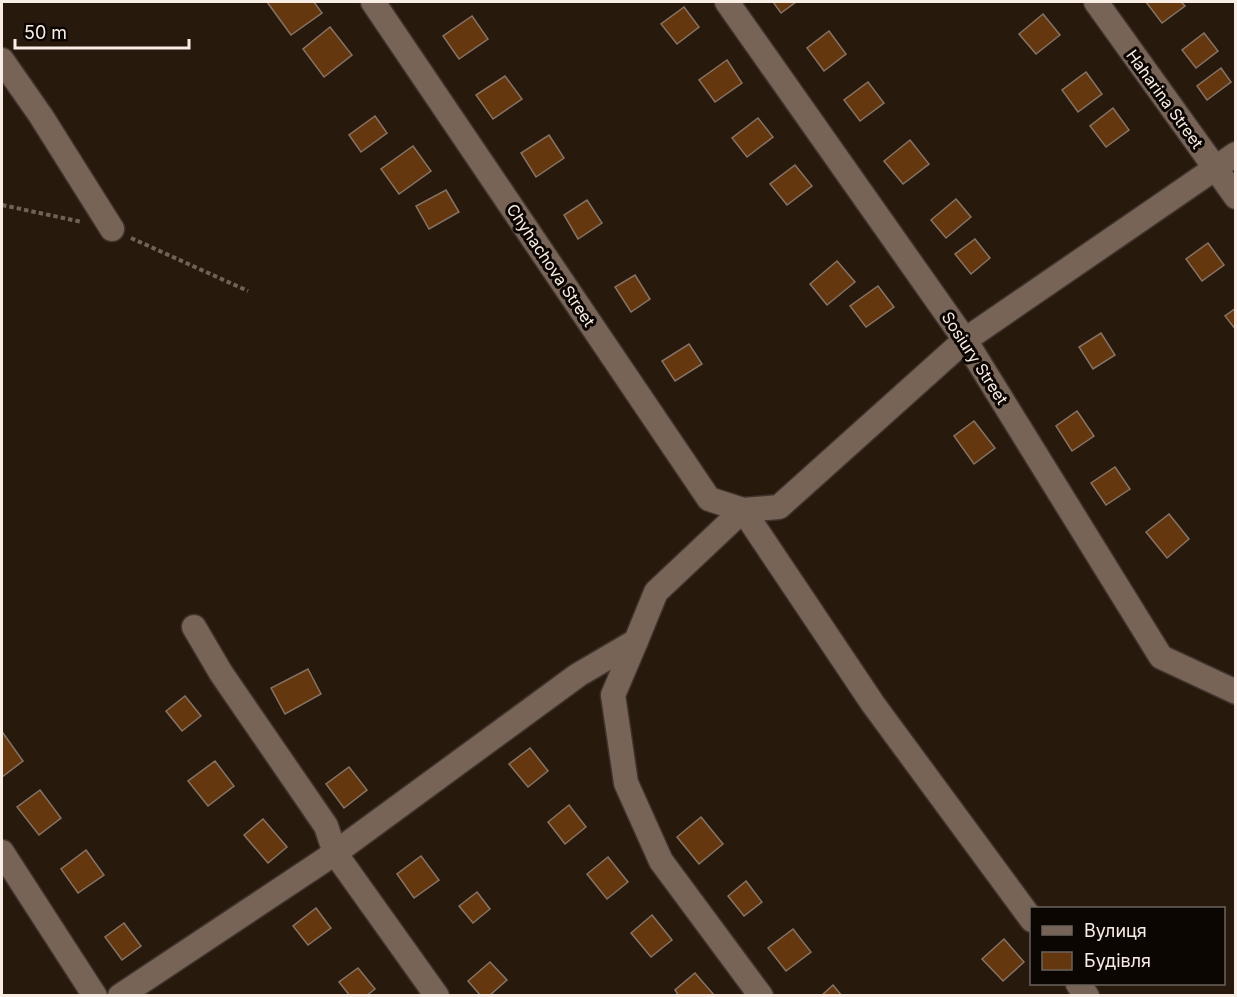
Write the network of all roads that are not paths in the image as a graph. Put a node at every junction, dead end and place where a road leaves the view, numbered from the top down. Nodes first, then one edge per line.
1 (373, 2) edge
2 (727, 2) edge
3 (1096, 2) edge
4 (2, 60) edge
5 (1236, 154) edge
6 (1214, 168) junction
7 (1236, 197) edge
8 (112, 229) dead end
9 (965, 340) junction
10 (743, 510) junction
11 (194, 627) dead end
12 (636, 641) junction
13 (1236, 692) edge
14 (2, 852) edge
15 (335, 853) junction
16 (1030, 917) edge
17 (95, 996) edge
18 (120, 996) edge
19 (437, 996) edge
20 (761, 996) edge

1 - 10 street, Chyhachova Street
2 - 9 street, Sosiury Street
3 - 6 street, Haharina Street
4 - 8 street
5 - 6 street
6 - 7 street, Haharina Street
6 - 9 street
9 - 10 street
9 - 13 street, Sosiury Street
10 - 12 street
10 - 16 street
11 - 15 street
12 - 15 street
12 - 20 street
14 - 17 street
15 - 18 street
15 - 19 street

